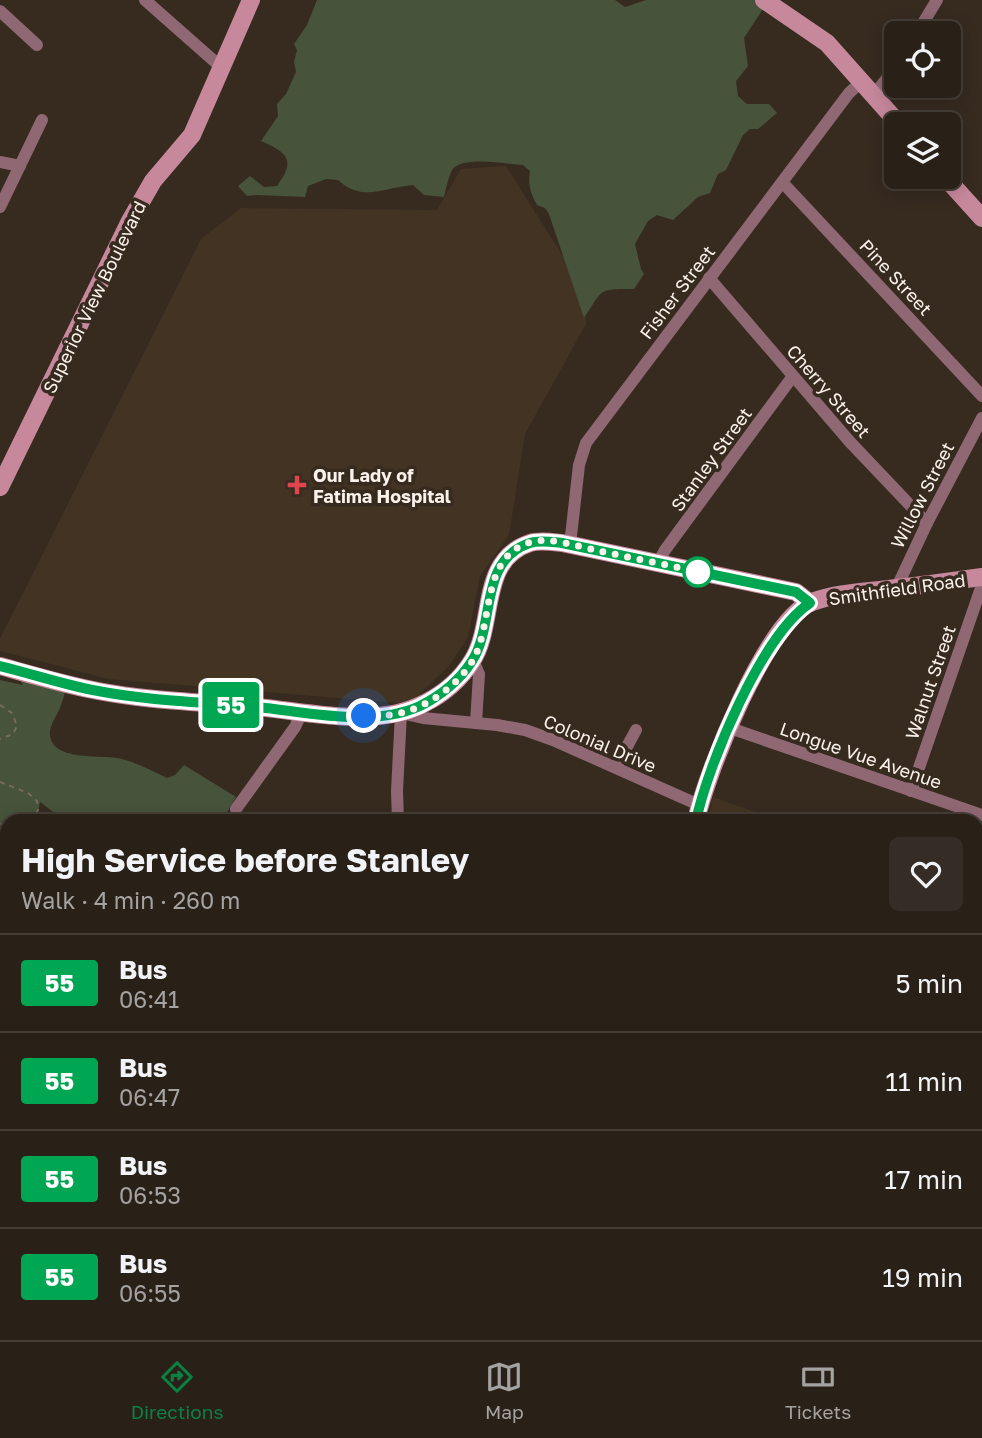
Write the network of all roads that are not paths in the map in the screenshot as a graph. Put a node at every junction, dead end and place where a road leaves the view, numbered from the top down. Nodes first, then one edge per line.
1 (145, 0) edge
2 (251, 0) edge
3 (937, 0) edge
4 (775, 3) edge
5 (0, 11) edge
6 (924, 21) edge
7 (37, 45) dead end
8 (222, 68) junction
9 (884, 76) edge
10 (867, 89) junction
11 (888, 112) edge
12 (42, 120) dead end
13 (0, 162) edge
14 (20, 166) junction
15 (783, 183) junction
16 (959, 189) edge
17 (978, 206) edge
18 (0, 207) edge
19 (709, 278) junction
20 (793, 376) junction
21 (982, 396) edge
22 (982, 418) edge
23 (0, 487) edge
24 (927, 523) junction
25 (570, 545) junction
26 (658, 563) junction
27 (982, 578) edge
28 (982, 585) edge
29 (896, 589) junction
30 (810, 603) junction
31 (473, 660) junction
32 (0, 666) edge
33 (302, 712) junction
34 (401, 713) junction
35 (476, 723) junction
36 (730, 728) junction
37 (636, 730) dead end
38 (616, 767) junction
39 (911, 791) junction
40 (236, 810) dead end
41 (697, 813) edge
42 (398, 814) edge
43 (979, 814) edge

1 - 8 street
2 - 8 main road, Superior View Boulevard
3 - 6 street
4 - 10 main road
5 - 7 street
8 - 23 main road, Superior View Boulevard
9 - 10 street, Fisher Street
10 - 11 main road
10 - 15 street, Fisher Street
12 - 14 street
13 - 14 street
14 - 18 street
15 - 19 street, Fisher Street
15 - 21 street, Pine Street
16 - 17 main road
19 - 20 street, Cherry Street
19 - 25 street, Fisher Street
20 - 24 street, Cherry Street
20 - 26 street, Stanley Street
22 - 24 street, Willow Street
24 - 29 street, Willow Street
25 - 26 main road
25 - 31 main road
26 - 30 main road
27 - 29 main road, Smithfield Road
28 - 39 street, Walnut Street
29 - 30 main road, Smithfield Road
30 - 36 main road, Smithfield Road
31 - 34 main road
31 - 35 street
32 - 33 main road
33 - 34 main road
33 - 40 street
34 - 35 street, Colonial Drive
34 - 42 street
35 - 38 street, Colonial Drive
36 - 39 street, Longue Vue Avenue
36 - 41 main road, Smithfield Road
37 - 38 street
38 - 41 street, Colonial Drive
39 - 43 street, Longue Vue Avenue

